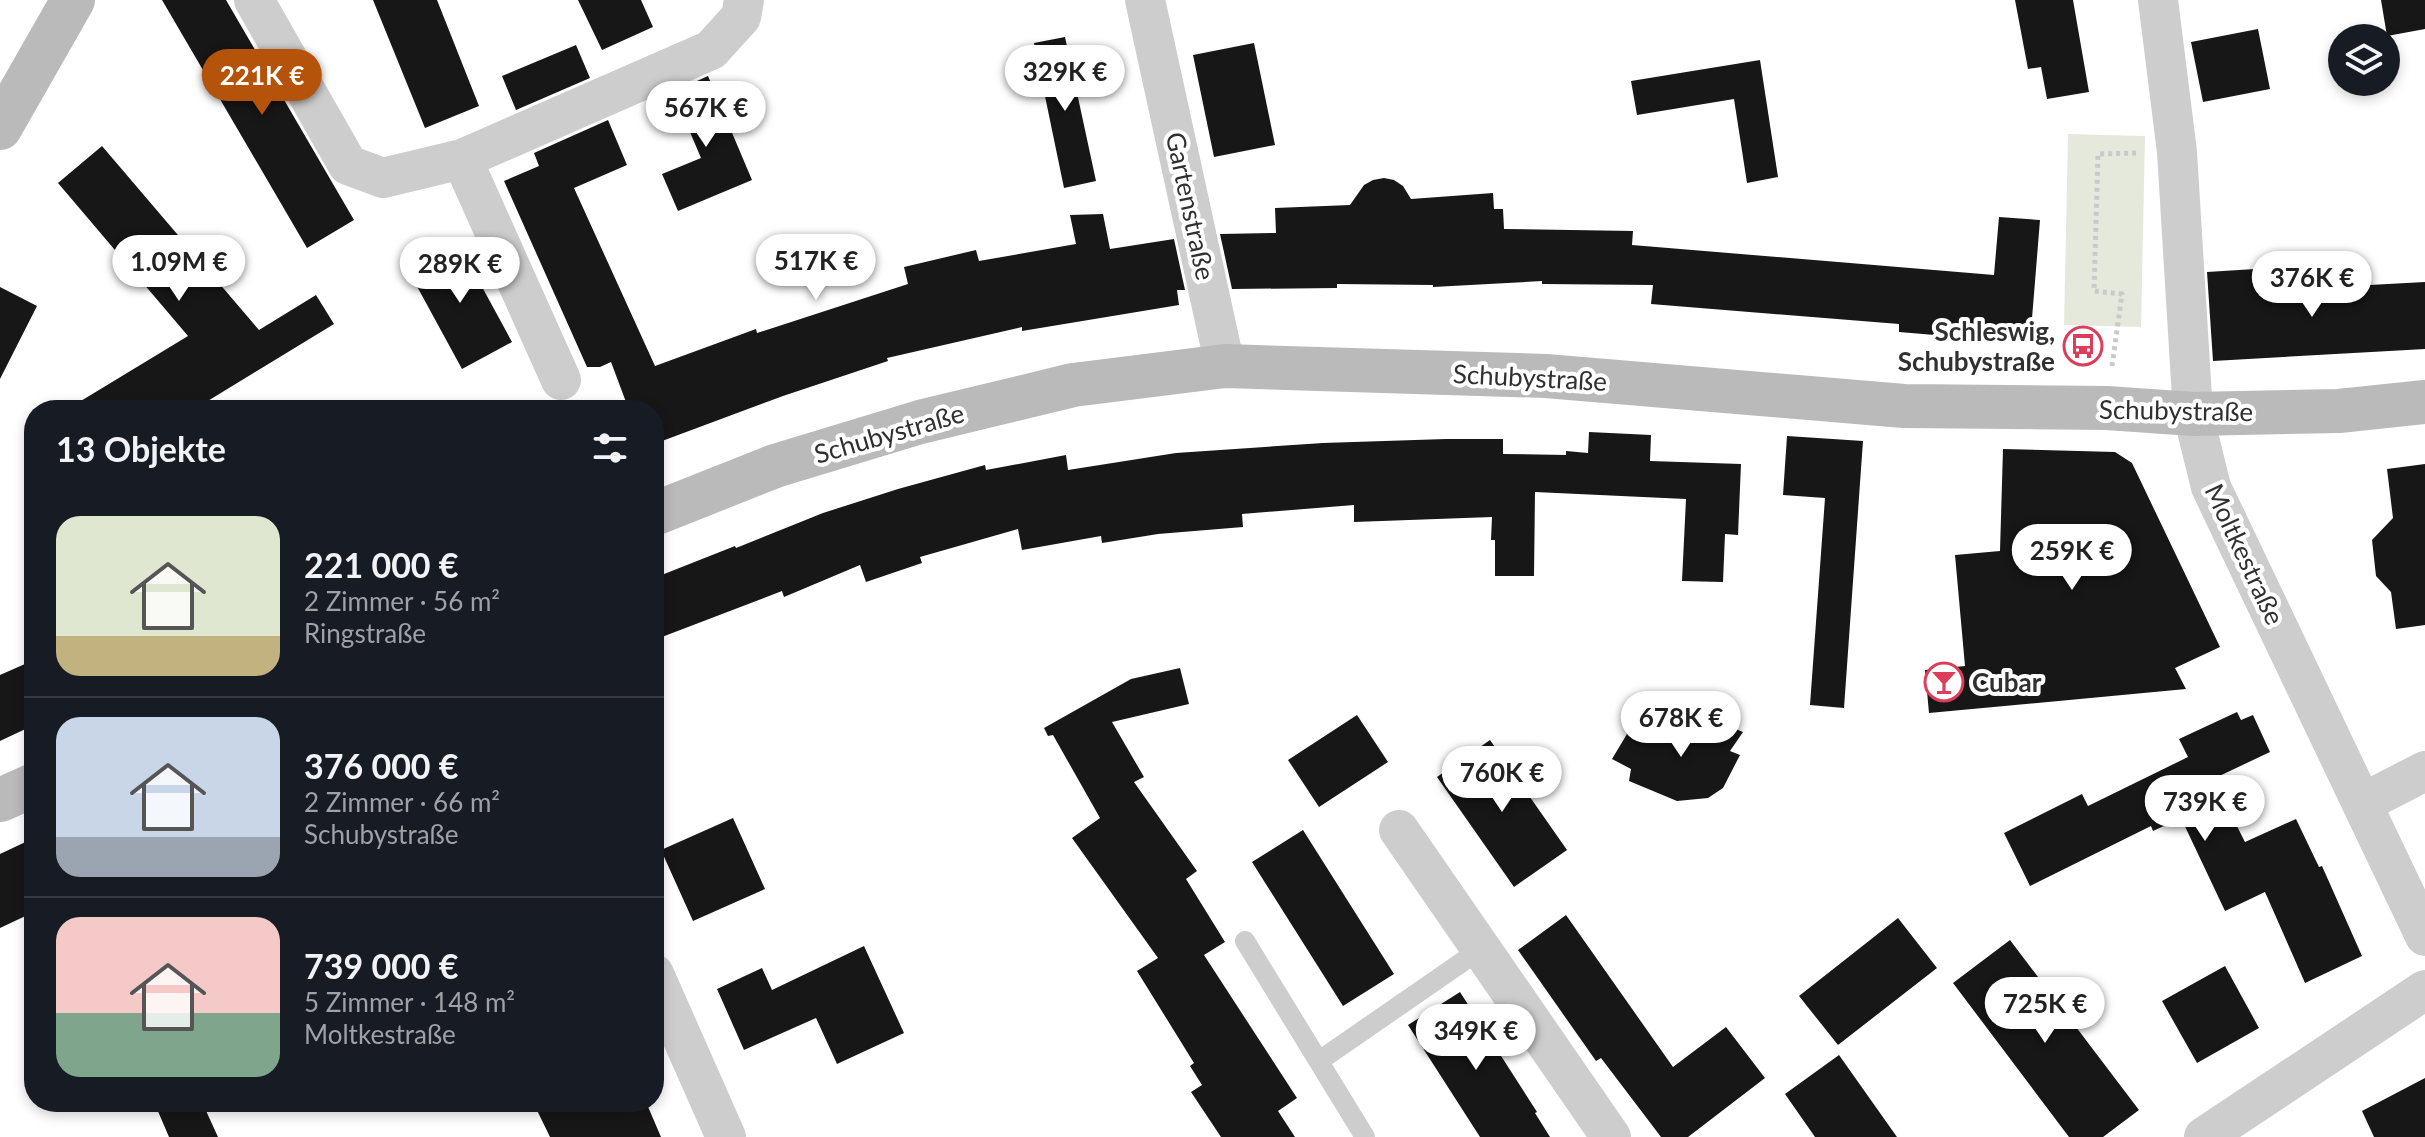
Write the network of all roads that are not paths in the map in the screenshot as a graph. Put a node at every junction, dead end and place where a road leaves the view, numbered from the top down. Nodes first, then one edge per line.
1 (73, 0) edge
2 (254, 0) edge
3 (744, 0) edge
4 (1145, 0) edge
5 (2158, 0) edge
6 (0, 128) edge
7 (462, 159) junction
8 (1225, 366) junction
9 (561, 380) dead end
10 (2425, 402) edge
11 (2193, 414) junction
12 (664, 510) edge
13 (2425, 771) edge
14 (24, 789) edge
15 (0, 800) edge
16 (2363, 803) junction
17 (1399, 830) dead end
18 (2425, 936) edge
19 (1245, 941) dead end
20 (1481, 949) junction
21 (2425, 990) edge
22 (664, 997) edge
23 (1319, 1061) junction
24 (726, 1137) edge
25 (1365, 1137) edge
26 (1611, 1137) edge
27 (2204, 1137) edge

1 - 6 street
2 - 7 street
3 - 7 street
4 - 8 street, Gartenstraße
5 - 11 street, Moltkestraße
7 - 9 street
8 - 11 street, Schubystraße
8 - 12 street, Schubystraße
10 - 11 street, Schubystraße
11 - 16 street, Moltkestraße
13 - 16 street
14 - 15 street
16 - 18 street, Moltkestraße
17 - 20 street
19 - 23 lane
20 - 23 lane
20 - 26 street
21 - 27 street
22 - 24 street
23 - 25 lane

